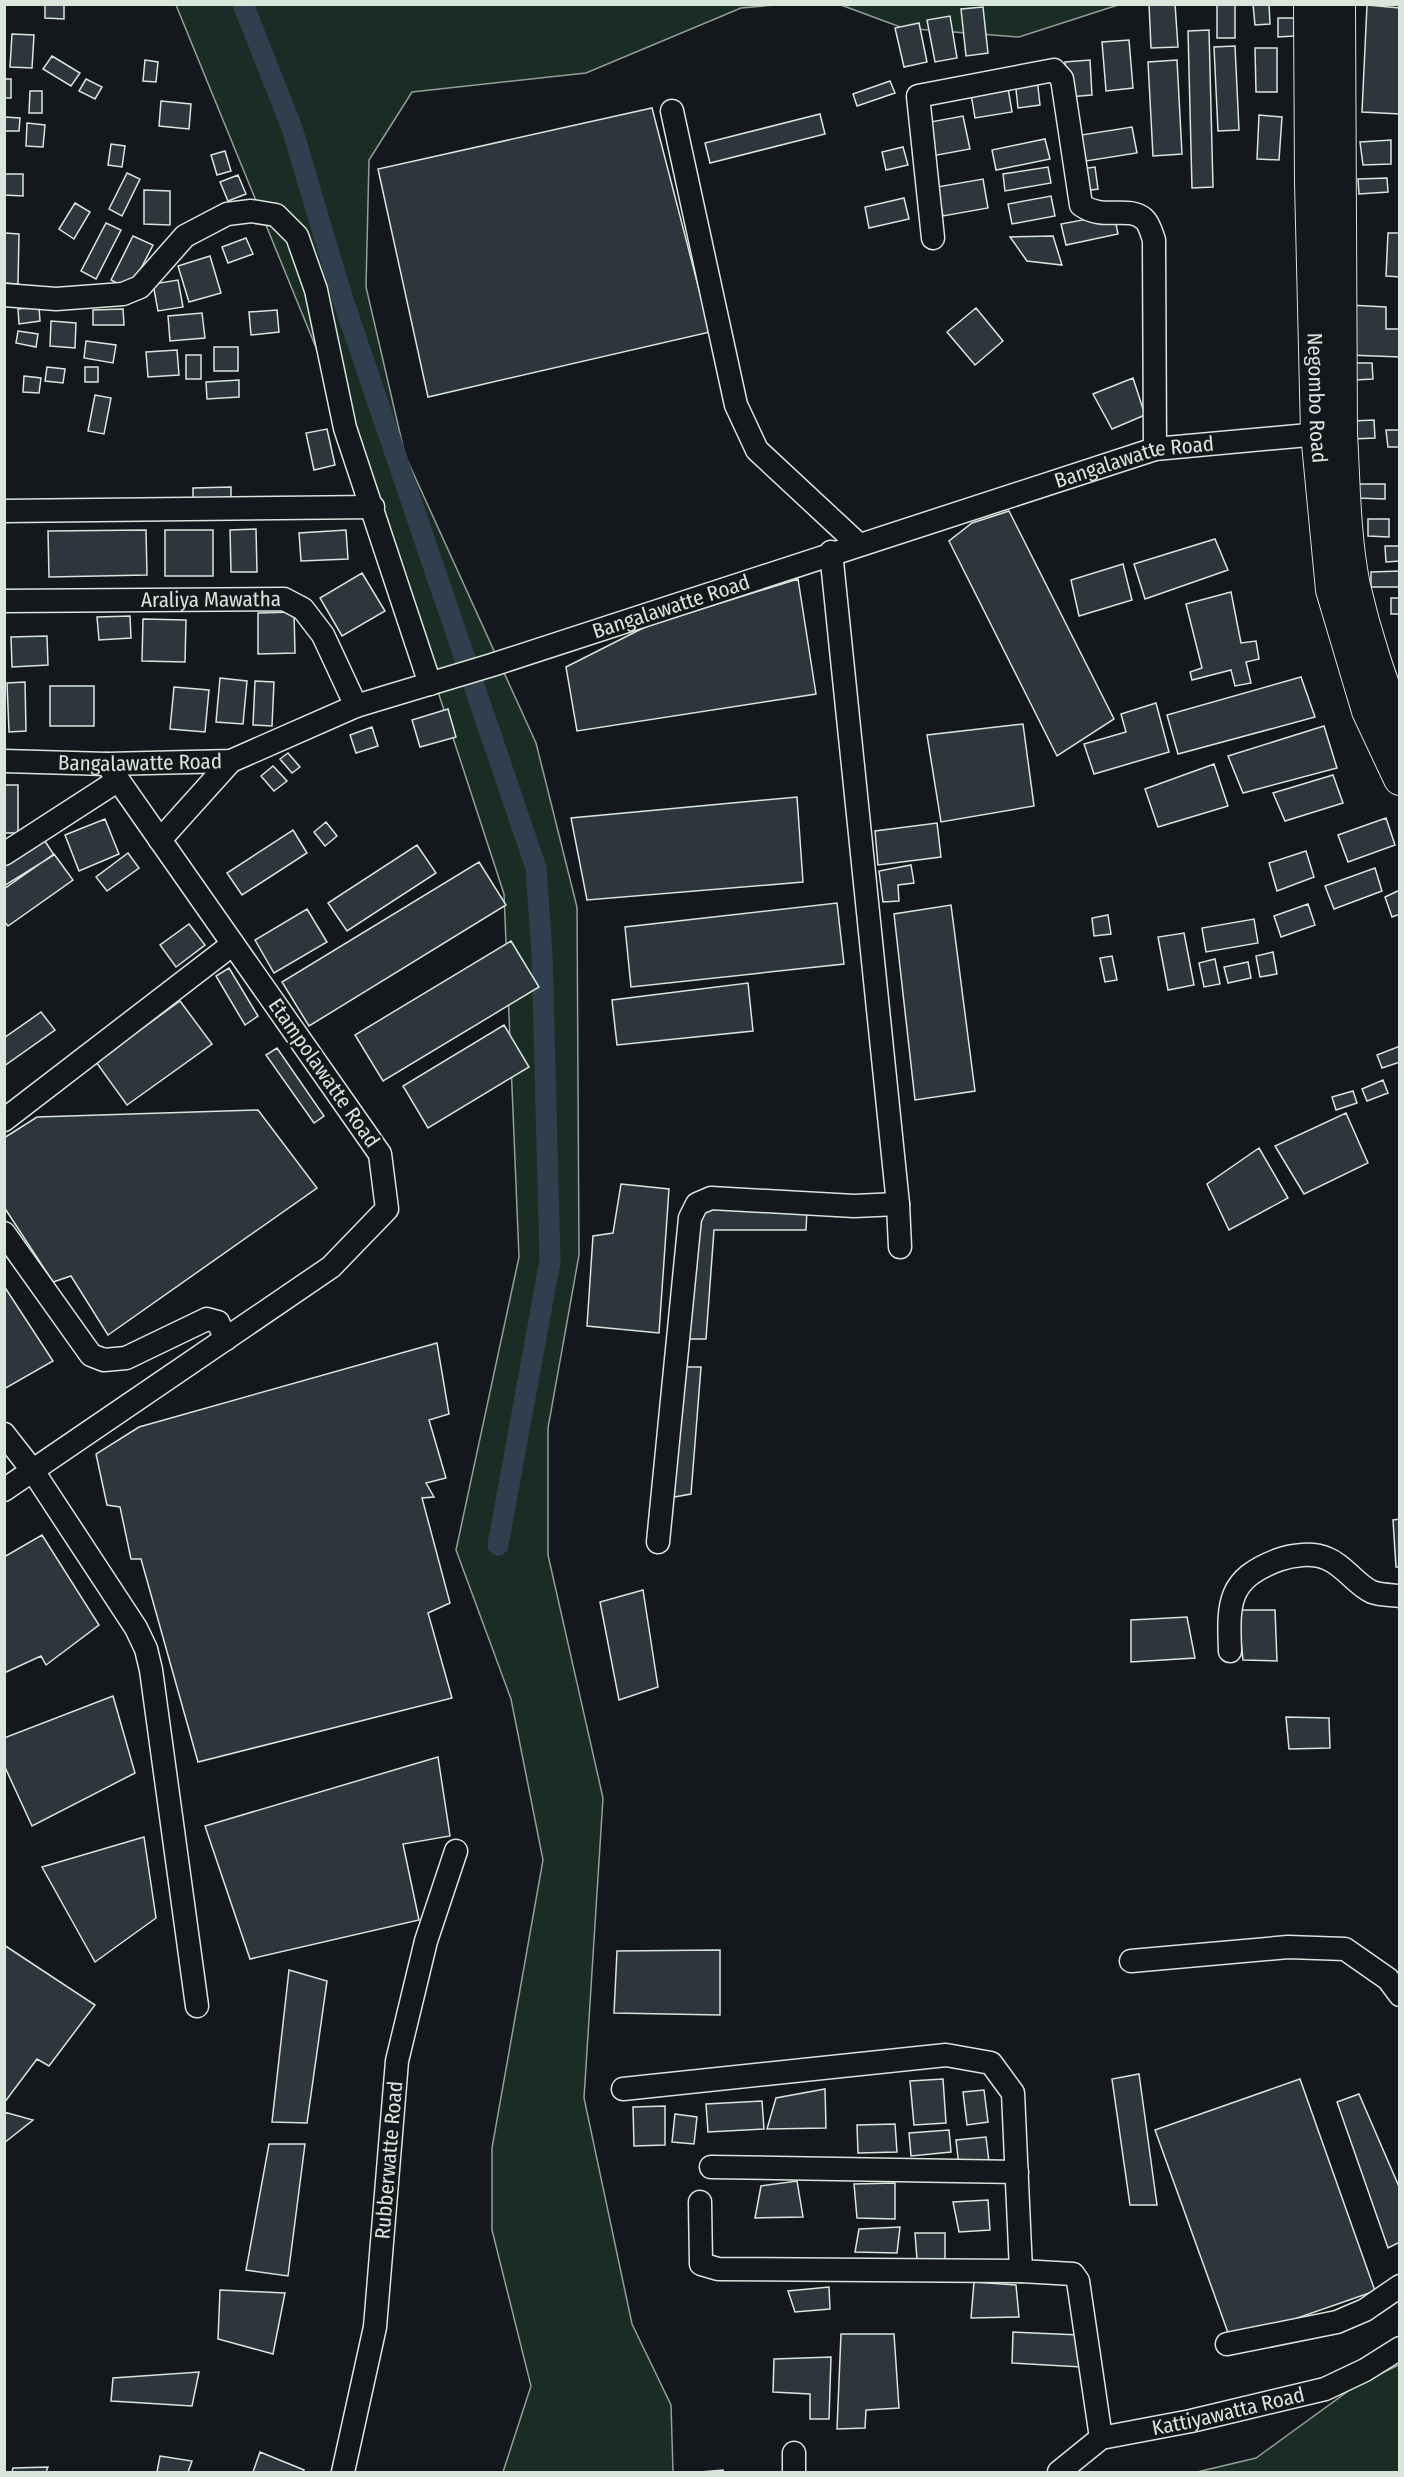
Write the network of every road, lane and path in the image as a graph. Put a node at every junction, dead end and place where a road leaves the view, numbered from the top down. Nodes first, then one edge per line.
1 (1310, 4) edge
2 (1339, 4) edge
3 (672, 111) dead end
4 (933, 238) dead end
5 (4, 295) edge
6 (1329, 433) junction
7 (1155, 448) junction
8 (373, 507) junction
9 (4, 512) edge
10 (858, 544) junction
11 (831, 552) junction
12 (4, 602) edge
13 (430, 684) junction
14 (356, 706) junction
15 (1400, 727) edge
16 (4, 761) edge
17 (231, 761) junction
18 (112, 772) junction
19 (1400, 779) edge
20 (160, 840) junction
21 (4, 854) edge
22 (233, 944) junction
23 (4, 1120) edge
24 (898, 1204) junction
25 (4, 1233) edge
26 (900, 1247) dead end
27 (226, 1339) junction
28 (4, 1434) edge
29 (33, 1471) junction
30 (4, 1490) edge
31 (658, 1542) dead end
32 (1400, 1596) edge
33 (1230, 1651) dead end
34 (456, 1851) dead end
35 (1131, 1962) dead end
36 (1400, 1995) edge
37 (196, 2006) dead end
38 (623, 2089) dead end
39 (711, 2167) dead end
40 (1017, 2172) junction
41 (700, 2202) dead end
42 (1021, 2271) junction
43 (1400, 2286) edge
44 (1227, 2344) dead end
45 (1400, 2348) edge
46 (1101, 2438) junction
47 (343, 2472) edge
48 (1059, 2472) edge

1 - 6 highway, Negombo Road
2 - 6 highway, Negombo Road
3 - 10 street
4 - 7 street
5 - 8 street
6 - 7 street, Bangalawatte Road
6 - 15 highway, Negombo Road
6 - 19 highway, Negombo Road
7 - 10 street, Bangalawatte Road
8 - 9 street
8 - 13 street
10 - 11 street, Bangalawatte Road
11 - 13 street, Bangalawatte Road
11 - 24 street
12 - 14 street, Araliya Mawatha
13 - 14 street, Bangalawatte Road
14 - 17 street, Bangalawatte Road
16 - 18 street, Bangalawatte Road
17 - 18 street, Bangalawatte Road
17 - 20 street
18 - 20 street, Etampolawatte Road
18 - 21 street
20 - 22 street, Etampolawatte Road
22 - 23 street
22 - 27 street, Etampolawatte Road
24 - 26 street
24 - 31 street
25 - 27 street
27 - 29 street, Etampolawatte Road
28 - 29 street
29 - 30 street, Etampolawatte Road
29 - 37 street
32 - 33 street
34 - 47 street, Rubberwatte Road
35 - 36 street
38 - 40 street
39 - 40 street
40 - 42 street
41 - 42 street
42 - 46 street
43 - 44 street
45 - 46 street, Kattiyawatta Road
46 - 48 street, Kattiyawatta Road

